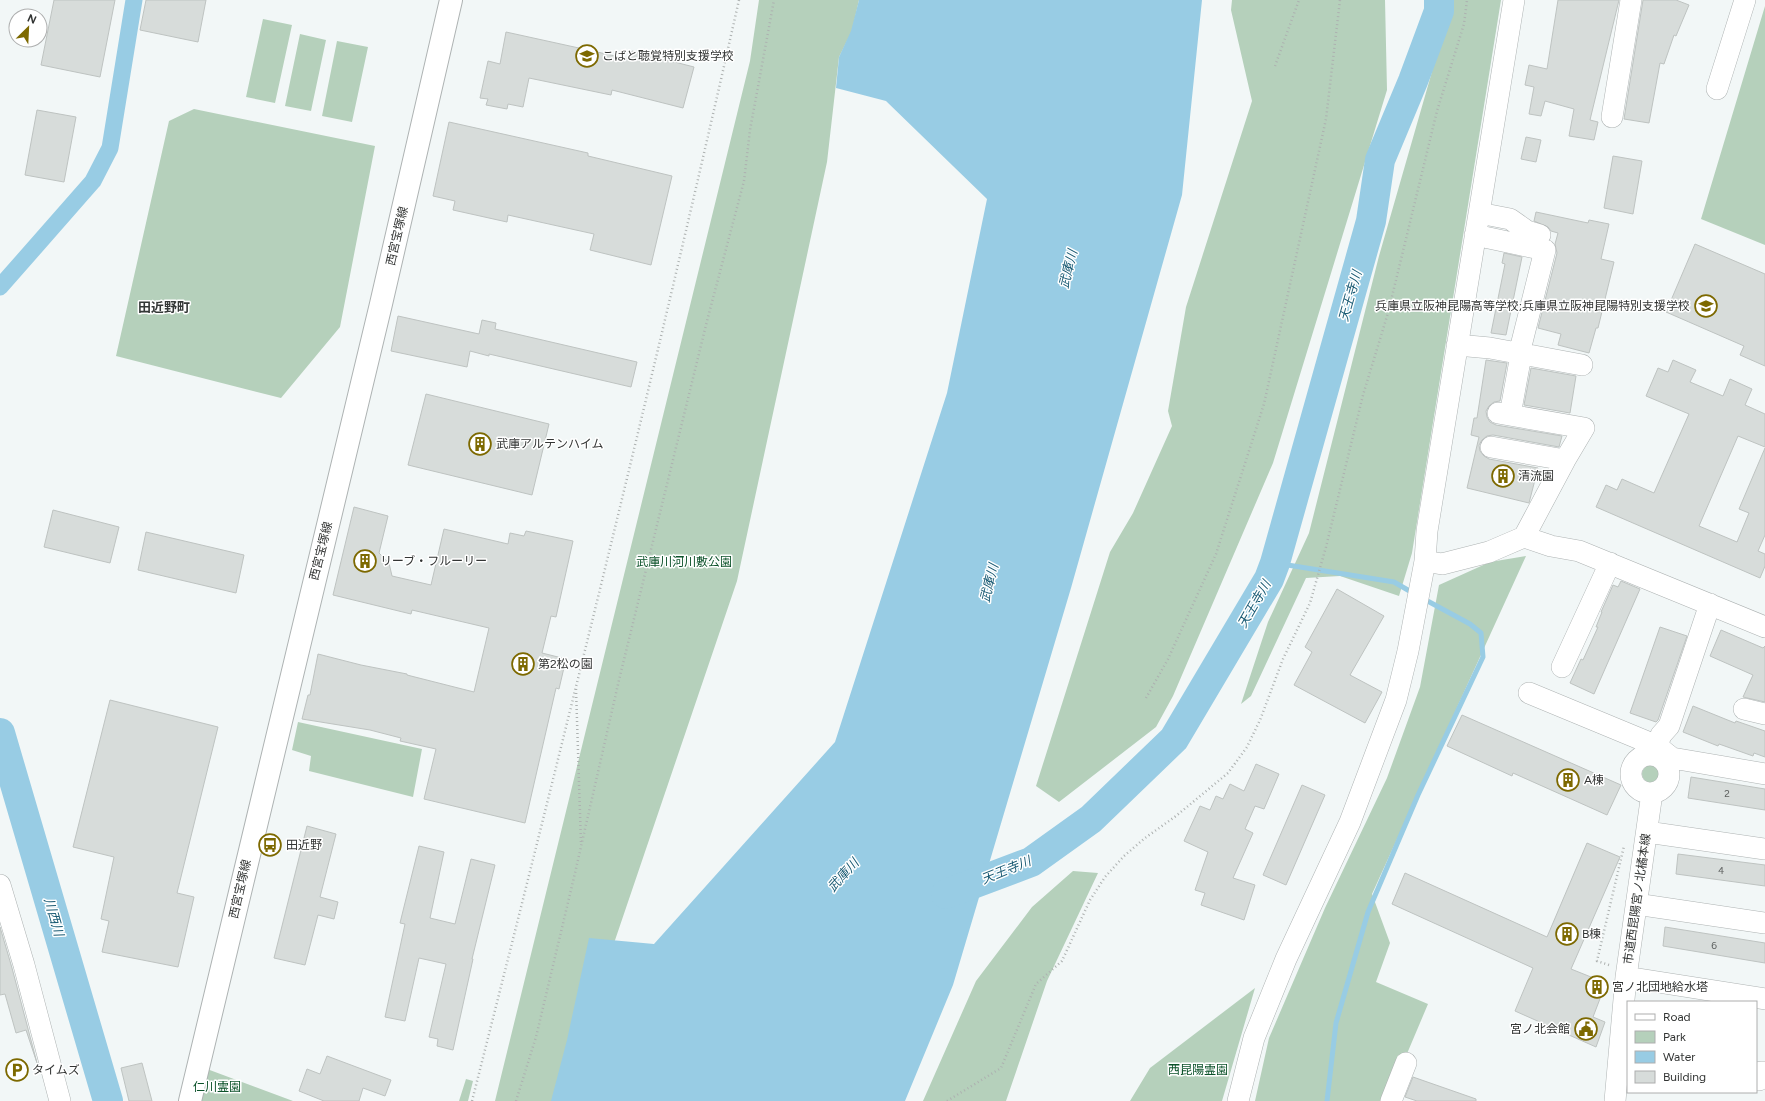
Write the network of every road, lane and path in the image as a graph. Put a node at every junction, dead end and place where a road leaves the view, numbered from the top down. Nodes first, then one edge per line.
1 (451, 0) edge
2 (738, 0) edge
3 (774, 0) edge
4 (1299, 0) edge
5 (1340, 0) edge
6 (1467, 0) edge
7 (1514, 0) edge
8 (1631, 0) edge
9 (1746, 0) edge
10 (1275, 66) dead end
11 (1717, 89) dead end
12 (1612, 117) dead end
13 (1479, 213) junction
14 (1475, 235) junction
15 (1540, 235) dead end
16 (1457, 345) junction
17 (1520, 354) junction
18 (1582, 365) dead end
19 (1491, 447) dead end
20 (1564, 460) junction
21 (1524, 537) junction
22 (1425, 561) junction
23 (1610, 563) junction
24 (1710, 604) junction
25 (1765, 627) edge
26 (1562, 667) dead end
27 (576, 684) junction
28 (1530, 693) dead end
29 (1146, 698) dead end
30 (1744, 709) dead end
31 (1765, 714) edge
32 (1648, 747) junction
33 (1765, 774) edge
34 (1647, 832) junction
35 (1625, 842) dead end
36 (581, 849) junction
37 (1765, 849) edge
38 (0, 885) edge
39 (1636, 904) junction
40 (1765, 923) edge
41 (1627, 973) junction
42 (1765, 999) edge
43 (1623, 1058) edge
44 (1406, 1062) dead end
45 (1765, 1072) edge
46 (1757, 1079) edge
47 (60, 1101) edge
48 (190, 1101) edge
49 (472, 1101) edge
50 (516, 1101) edge
51 (947, 1101) edge
52 (1238, 1101) edge
53 (1391, 1101) edge
54 (1615, 1101) edge

1 - 48 main road, 西宮宝塚線
2 - 27 path
3 - 36 path
4 - 10 path
5 - 29 path
6 - 51 path
7 - 13 street
8 - 12 street
9 - 11 street
13 - 14 street
13 - 15 street
14 - 16 street
14 - 17 street
16 - 17 street
16 - 22 street
17 - 18 street
17 - 20 street
19 - 20 street
20 - 21 street
21 - 22 street
21 - 23 street
22 - 52 street
23 - 24 street
23 - 26 street
24 - 25 street
24 - 32 street
27 - 36 path
27 - 49 path
28 - 32 street
30 - 31 street
32 - 33 street
32 - 34 street, 市道西昆陽宮ノ北橘本線
34 - 37 street
34 - 39 street, 市道西昆陽宮ノ北橘本線
35 - 41 path
36 - 50 path
38 - 47 street
39 - 40 street
39 - 41 street, 市道西昆陽宮ノ北橘本線
41 - 42 street
41 - 43 street, 市道西昆陽宮ノ北橘本線
43 - 54 street, 市道西昆陽宮ノ北橘本線
44 - 53 street
45 - 46 street

